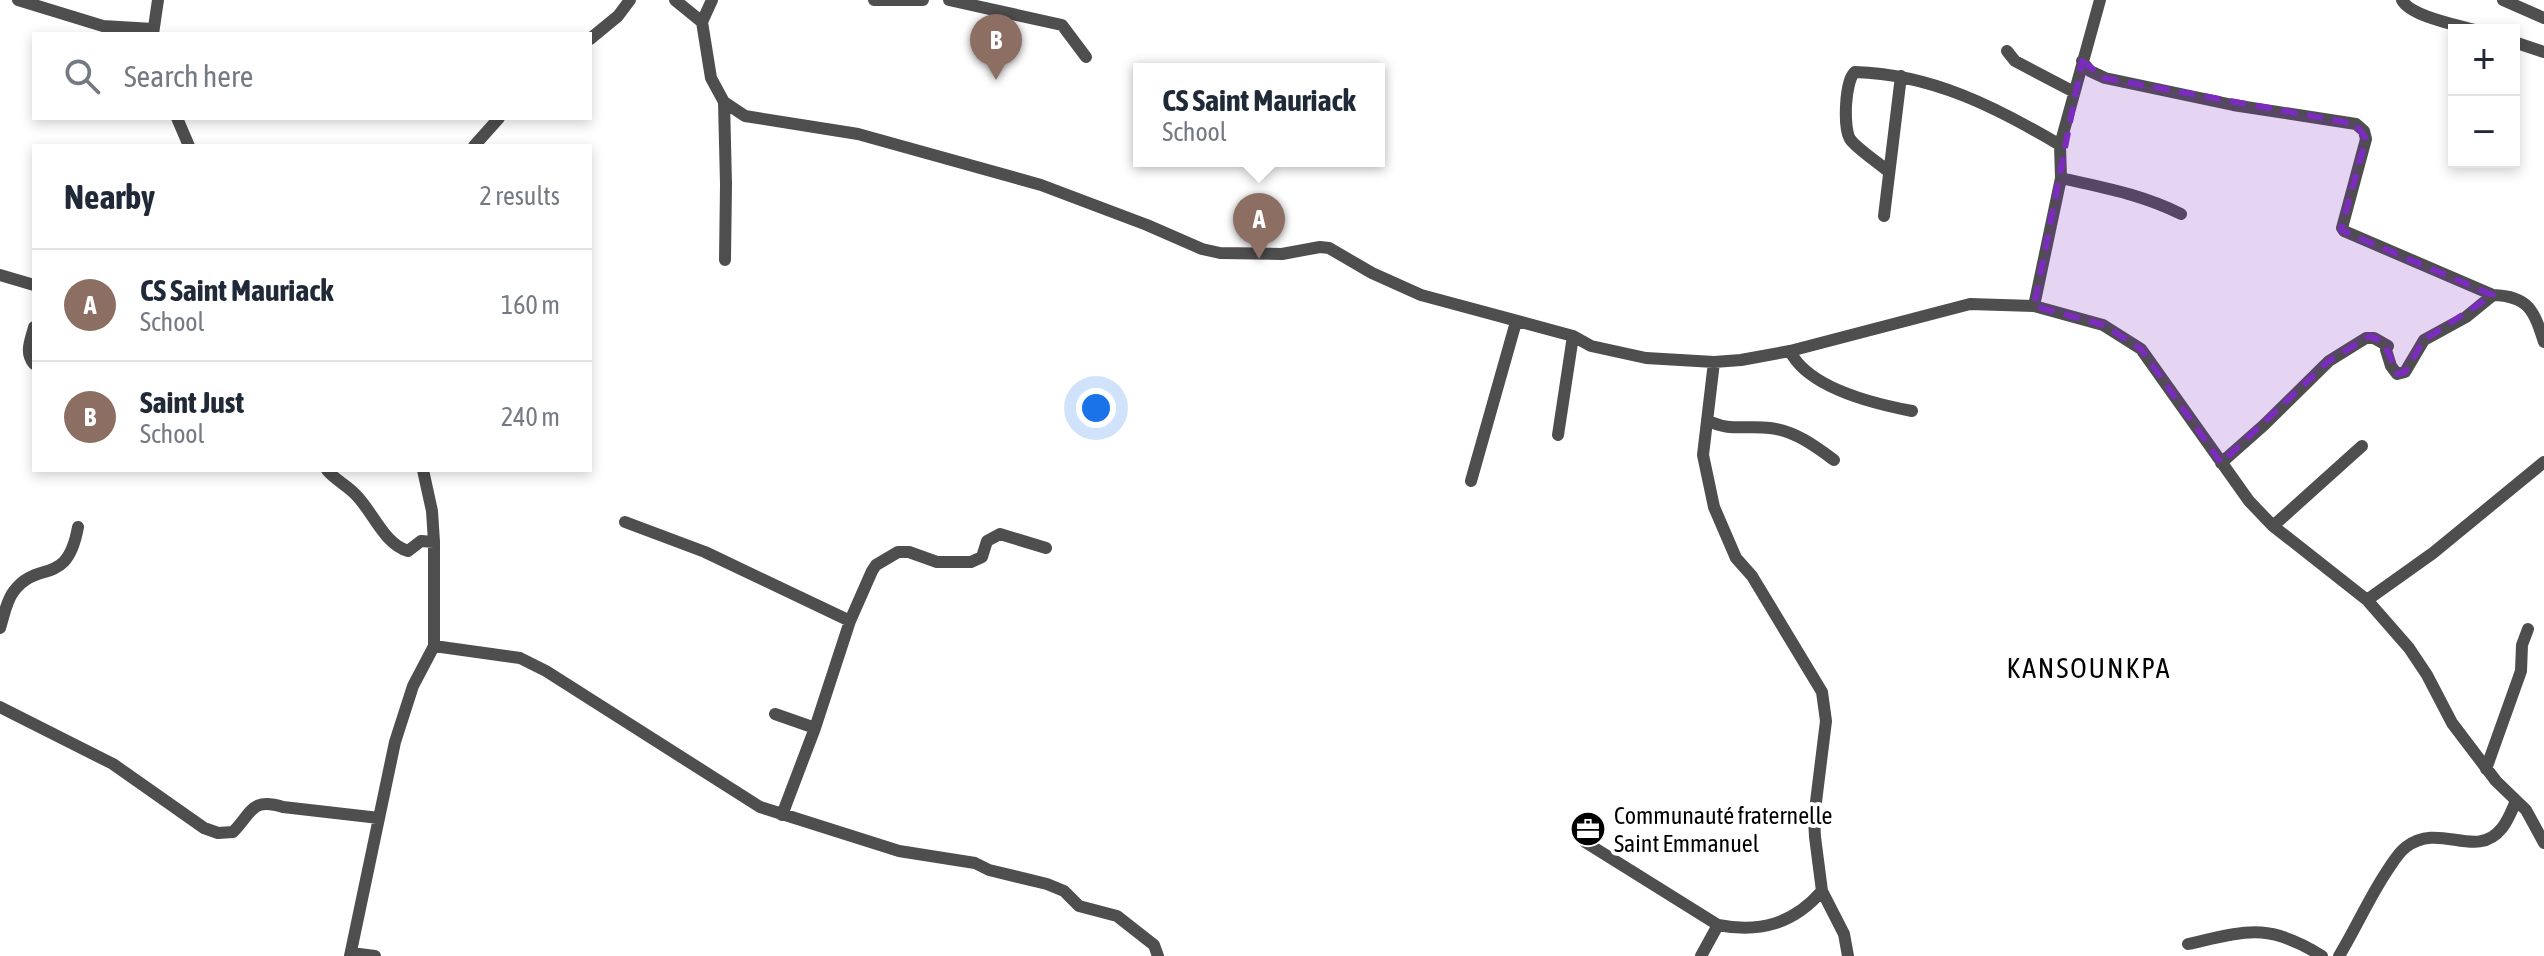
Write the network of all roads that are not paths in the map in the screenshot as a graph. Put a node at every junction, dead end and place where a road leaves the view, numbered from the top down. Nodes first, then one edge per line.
1 (18, 0) edge
2 (158, 0) edge
3 (630, 0) edge
4 (675, 0) edge
5 (712, 0) edge
6 (874, 0) edge
7 (923, 0) edge
8 (949, 0) edge
9 (2100, 0) edge
10 (2402, 0) edge
11 (2503, 0) edge
12 (982, 4) edge
13 (2544, 18) edge
14 (702, 22) junction
15 (2455, 24) edge
16 (153, 31) edge
17 (592, 37) edge
18 (2520, 44) edge
19 (2007, 51) dead end
20 (2544, 52) edge
21 (1086, 57) dead end
22 (2082, 61) junction
23 (1901, 76) junction
24 (2074, 92) junction
25 (724, 102) junction
26 (178, 120) edge
27 (497, 120) edge
28 (188, 144) edge
29 (476, 144) edge
30 (2060, 145) junction
31 (1889, 172) junction
32 (2061, 178) junction
33 (2181, 214) dead end
34 (1884, 216) dead end
35 (725, 260) dead end
36 (0, 275) edge
37 (32, 284) edge
38 (2493, 295) junction
39 (2544, 303) edge
40 (2034, 306) junction
41 (2535, 314) junction
42 (1516, 322) junction
43 (32, 334) edge
44 (1573, 336) junction
45 (2544, 342) edge
46 (1790, 351) junction
47 (32, 361) edge
48 (1714, 362) junction
49 (1912, 411) dead end
50 (1707, 420) junction
51 (1558, 435) dead end
52 (2362, 446) dead end
53 (1834, 460) dead end
54 (2544, 462) edge
55 (2221, 463) junction
56 (328, 472) edge
57 (423, 472) edge
58 (1471, 481) dead end
59 (625, 522) dead end
60 (2273, 526) junction
61 (78, 527) dead end
62 (434, 542) junction
63 (1046, 548) dead end
64 (2367, 600) junction
65 (850, 621) junction
66 (0, 628) edge
67 (2528, 629) dead end
68 (434, 646) junction
69 (0, 707) edge
70 (775, 714) dead end
71 (815, 728) junction
72 (2486, 769) junction
73 (2521, 806) junction
74 (782, 815) junction
75 (379, 818) junction
76 (2544, 821) edge
77 (1585, 842) dead end
78 (2544, 843) edge
79 (1822, 891) junction
80 (1718, 925) junction
81 (2188, 944) dead end
82 (350, 954) edge
83 (375, 956) edge
84 (1158, 956) edge
85 (1701, 956) edge
86 (1848, 956) edge
87 (2322, 956) edge
88 (2339, 956) edge

1 - 16 street
2 - 16 street
3 - 17 street
4 - 14 street
5 - 14 street
6 - 7 street
8 - 12 street
9 - 22 street
10 - 15 street
11 - 13 street
12 - 21 street
14 - 25 street
18 - 20 street
19 - 24 street
22 - 24 street
22 - 38 street
23 - 30 street
23 - 31 street
23 - 31 street
24 - 30 street
25 - 35 street
25 - 42 street
26 - 28 street
27 - 29 street
30 - 32 street
31 - 34 street
32 - 33 street
32 - 40 street
36 - 37 street
38 - 41 street
38 - 55 street
39 - 41 street
40 - 46 street
40 - 55 street
41 - 45 street
42 - 44 street
42 - 58 street
43 - 47 street
44 - 48 street
44 - 51 street
46 - 48 street
46 - 49 street
48 - 50 street
50 - 53 street
50 - 79 street
52 - 60 street
54 - 64 street
55 - 60 street
56 - 62 street
57 - 62 street
59 - 65 street
60 - 64 street
61 - 66 street
62 - 68 street
63 - 65 street
64 - 72 street
65 - 71 street
67 - 72 street
68 - 74 street
68 - 75 street
69 - 75 street
70 - 71 street
71 - 74 street
72 - 73 street
73 - 76 street
73 - 78 street
73 - 88 street
74 - 84 street
75 - 82 street
77 - 80 street
79 - 80 street
79 - 86 street
80 - 85 street
81 - 87 street
82 - 83 street

